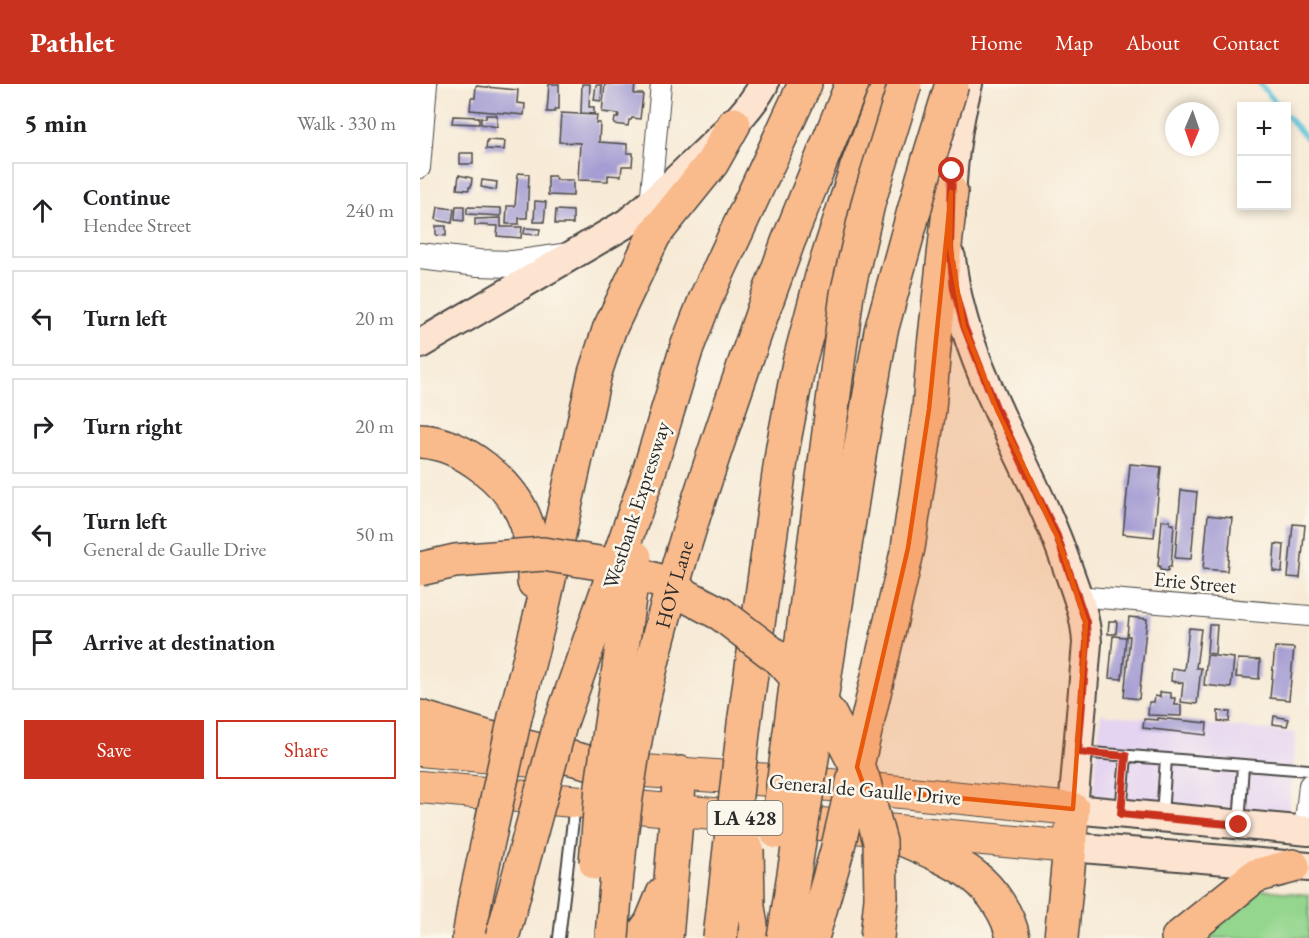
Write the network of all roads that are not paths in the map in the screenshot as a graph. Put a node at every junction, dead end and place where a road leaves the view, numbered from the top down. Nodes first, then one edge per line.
1 (426, 84) edge
2 (661, 84) edge
3 (764, 84) edge
4 (782, 84) edge
5 (805, 84) edge
6 (852, 84) edge
7 (889, 84) edge
8 (905, 84) edge
9 (952, 84) edge
10 (968, 84) edge
11 (734, 124) junction
12 (420, 168) edge
13 (951, 192) junction
14 (650, 205) junction
15 (574, 255) junction
16 (420, 256) edge
17 (706, 297) junction
18 (420, 344) edge
19 (420, 441) edge
20 (648, 475) junction
21 (420, 569) edge
22 (1077, 596) junction
23 (1309, 616) edge
24 (528, 663) junction
25 (420, 717) edge
26 (420, 750) edge
27 (1078, 752) junction
28 (1126, 756) junction
29 (1166, 759) junction
30 (1243, 765) junction
31 (616, 769) junction
32 (1309, 770) edge
33 (680, 773) junction
34 (1309, 785) edge
35 (420, 788) edge
36 (736, 792) junction
37 (575, 802) junction
38 (1073, 809) junction
39 (678, 811) junction
40 (1121, 814) junction
41 (1162, 818) junction
42 (1239, 825) junction
43 (882, 830) junction
44 (1307, 831) edge
45 (1070, 847) junction
46 (1301, 866) edge
47 (671, 876) junction
48 (751, 923) edge
49 (469, 938) edge
50 (502, 938) edge
51 (559, 938) edge
52 (593, 938) edge
53 (612, 938) edge
54 (640, 938) edge
55 (666, 938) edge
56 (720, 938) edge
57 (762, 938) edge
58 (784, 938) edge
59 (812, 938) edge
60 (877, 938) edge
61 (1013, 938) edge
62 (1060, 938) edge
63 (1178, 938) edge

1 - 12 street
2 - 14 street
3 - 11 main road
4 - 17 highway
5 - 17 highway, Westbank Expressway
6 - 53 highway, HOV Lane, bridge
7 - 36 highway, bridge
8 - 57 highway, bridge
9 - 58 highway, bridge
10 - 13 main road
11 - 14 main road
11 - 24 highway
13 - 22 main road
13 - 59 highway, bridge
14 - 15 main road
15 - 16 street
15 - 18 main road
17 - 20 highway, Westbank Expressway
19 - 24 highway
20 - 50 highway, Westbank Expressway, bridge
20 - 52 highway, bridge
21 - 60 highway, bridge
22 - 23 street, Erie Street
22 - 27 main road
24 - 49 highway, bridge
25 - 31 highway
26 - 31 main road, General de Gaulle Drive / LA 428
27 - 28 lane
27 - 38 main road
28 - 29 lane
28 - 40 lane
29 - 30 lane
29 - 41 lane
30 - 32 lane
30 - 42 lane
31 - 33 main road, General de Gaulle Drive / LA 428
33 - 38 main road, General de Gaulle Drive / LA 428
33 - 39 highway
34 - 44 street
35 - 37 main road, General de Gaulle Drive / LA 428
36 - 48 highway, bridge
36 - 56 highway, bridge
37 - 39 main road, General de Gaulle Drive / LA 428
37 - 51 lane
38 - 40 main road, General de Gaulle Drive / LA 428
38 - 45 main road
39 - 43 main road, General de Gaulle Drive / LA 428
39 - 47 highway
40 - 41 main road, General de Gaulle Drive / LA 428
41 - 42 main road, General de Gaulle Drive / LA 428
42 - 44 main road, General de Gaulle Drive / LA 428
43 - 45 main road, General de Gaulle Drive / LA 428
43 - 61 highway
45 - 46 main road, General de Gaulle Drive / LA 428
45 - 62 highway
46 - 63 highway
47 - 54 highway
47 - 55 highway

